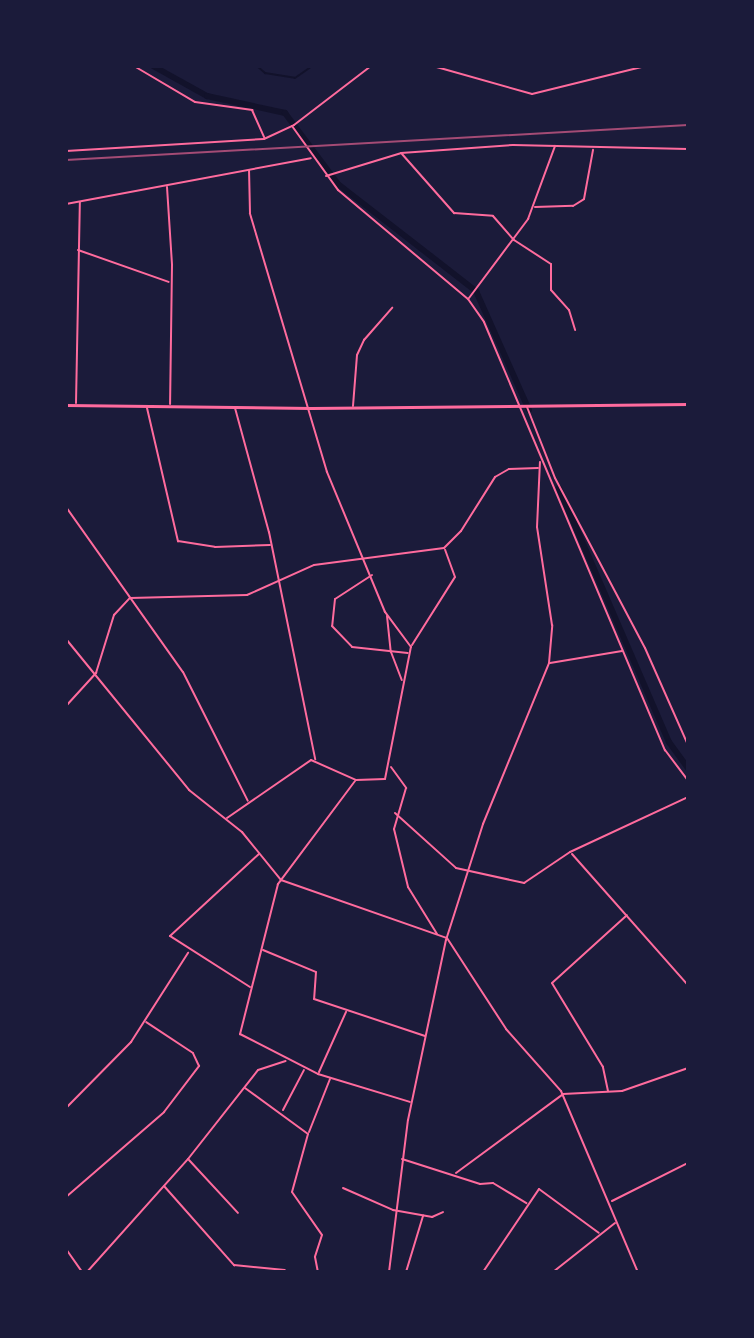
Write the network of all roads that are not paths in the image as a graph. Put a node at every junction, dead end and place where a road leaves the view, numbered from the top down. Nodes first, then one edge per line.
1 (134, 66) edge
2 (371, 66) edge
3 (433, 66) edge
4 (646, 66) edge
5 (292, 126) junction
6 (264, 139) junction
7 (555, 146) junction
8 (593, 149) junction
9 (688, 149) edge
10 (66, 151) edge
11 (401, 153) junction
12 (312, 158) junction
13 (249, 170) junction
14 (328, 175) junction
15 (166, 186) junction
16 (80, 202) junction
17 (66, 204) edge
18 (534, 207) junction
19 (514, 240) junction
20 (78, 250) junction
21 (170, 282) junction
22 (468, 299) junction
23 (392, 308) dead end
24 (575, 330) dead end
25 (76, 404) junction
26 (526, 404) junction
27 (688, 404) edge
28 (66, 405) edge
29 (516, 405) junction
30 (353, 406) junction
31 (146, 407) junction
32 (171, 407) junction
33 (234, 407) junction
34 (311, 408) junction
35 (540, 462) junction
36 (539, 468) junction
37 (66, 507) edge
38 (272, 545) junction
39 (444, 548) junction
40 (367, 560) junction
41 (373, 575) junction
42 (277, 578) junction
43 (130, 598) junction
44 (387, 615) junction
45 (66, 639) edge
46 (411, 646) junction
47 (622, 651) junction
48 (391, 652) junction
49 (409, 653) junction
50 (549, 663) junction
51 (96, 673) junction
52 (402, 681) junction
53 (66, 706) edge
54 (688, 745) edge
55 (315, 759) junction
56 (390, 766) junction
57 (356, 780) junction
58 (688, 781) edge
59 (688, 797) edge
60 (248, 802) junction
61 (395, 813) junction
62 (227, 818) junction
63 (570, 852) junction
64 (260, 854) junction
65 (467, 872) junction
66 (281, 880) junction
67 (627, 915) junction
68 (438, 935) junction
69 (447, 938) junction
70 (262, 950) junction
71 (190, 951) junction
72 (688, 985) edge
73 (251, 988) junction
74 (346, 1011) junction
75 (146, 1022) junction
76 (425, 1036) junction
77 (289, 1060) junction
78 (305, 1068) junction
79 (688, 1069) edge
80 (318, 1074) junction
81 (330, 1078) junction
82 (244, 1088) junction
83 (609, 1093) junction
84 (563, 1094) junction
85 (412, 1103) junction
86 (66, 1108) edge
87 (283, 1111) junction
88 (308, 1133) junction
89 (188, 1159) junction
90 (402, 1159) junction
91 (688, 1163) edge
92 (456, 1173) junction
93 (163, 1185) junction
94 (343, 1188) dead end
95 (67, 1195) edge
96 (610, 1201) junction
97 (527, 1203) junction
98 (393, 1210) junction
99 (443, 1212) dead end
100 (238, 1213) dead end
101 (424, 1215) junction
102 (617, 1222) junction
103 (599, 1233) junction
104 (66, 1249) edge
105 (285, 1270) edge
106 (84, 1272) edge
107 (318, 1272) edge
108 (389, 1272) edge
109 (406, 1272) edge
110 (483, 1272) edge
111 (553, 1272) edge
112 (638, 1272) edge

1 - 6 street
2 - 5 street
3 - 4 street
5 - 6 street
5 - 12 street
6 - 10 street
7 - 8 street
7 - 11 street
7 - 18 street
8 - 9 street
8 - 18 street
11 - 14 street
11 - 19 street
12 - 13 street
12 - 14 street
13 - 15 street
13 - 34 street
14 - 22 street
15 - 16 street
15 - 21 street
16 - 17 street
16 - 20 street
18 - 19 street
19 - 22 street
19 - 24 street
20 - 21 street
20 - 25 street
21 - 32 street
22 - 29 street
23 - 30 street
25 - 28 street
25 - 31 street
26 - 27 street
26 - 29 street
26 - 54 street
29 - 30 street
29 - 35 street
30 - 34 street
31 - 32 street
31 - 38 street
32 - 33 street
33 - 34 street
33 - 38 street
34 - 40 street
35 - 36 street
35 - 47 street
36 - 39 street
36 - 50 street
37 - 43 street
38 - 42 street
39 - 40 street
39 - 46 street
40 - 41 street
40 - 42 street
41 - 44 street
41 - 48 street
42 - 43 street
42 - 55 street
43 - 51 street
43 - 60 street
44 - 46 street
44 - 48 street
45 - 51 street
46 - 49 street
47 - 50 street
47 - 58 street
48 - 49 street
48 - 52 street
49 - 52 street
50 - 65 street
51 - 53 street
51 - 62 street
52 - 56 street
55 - 57 street
55 - 60 street
56 - 57 street
56 - 61 street
57 - 66 street
59 - 63 street
60 - 62 street
61 - 65 street
61 - 68 street
62 - 64 street
63 - 65 street
63 - 67 street
64 - 66 street
64 - 71 street
65 - 69 street
66 - 68 street
66 - 70 street
67 - 72 street
67 - 83 street
68 - 69 street
69 - 76 street
69 - 84 street
70 - 73 street
70 - 74 street
71 - 73 street
71 - 75 street
73 - 77 street
74 - 76 street
74 - 80 street
75 - 86 street
75 - 95 street
76 - 85 street
77 - 78 street
77 - 82 street
78 - 80 street
78 - 87 street
79 - 83 street
80 - 81 street
81 - 85 street
81 - 88 street
82 - 87 street
82 - 89 street
83 - 84 street
84 - 92 street
84 - 96 street
85 - 90 street
87 - 88 street
88 - 107 street
89 - 93 street
89 - 100 street
90 - 92 street
90 - 98 street
91 - 96 street
92 - 97 street
93 - 105 street
93 - 106 street
94 - 98 street
96 - 102 street
97 - 103 street
97 - 110 street
98 - 101 street
98 - 108 street
99 - 101 street
101 - 109 street
102 - 103 street
102 - 112 street
103 - 111 street
104 - 106 street

